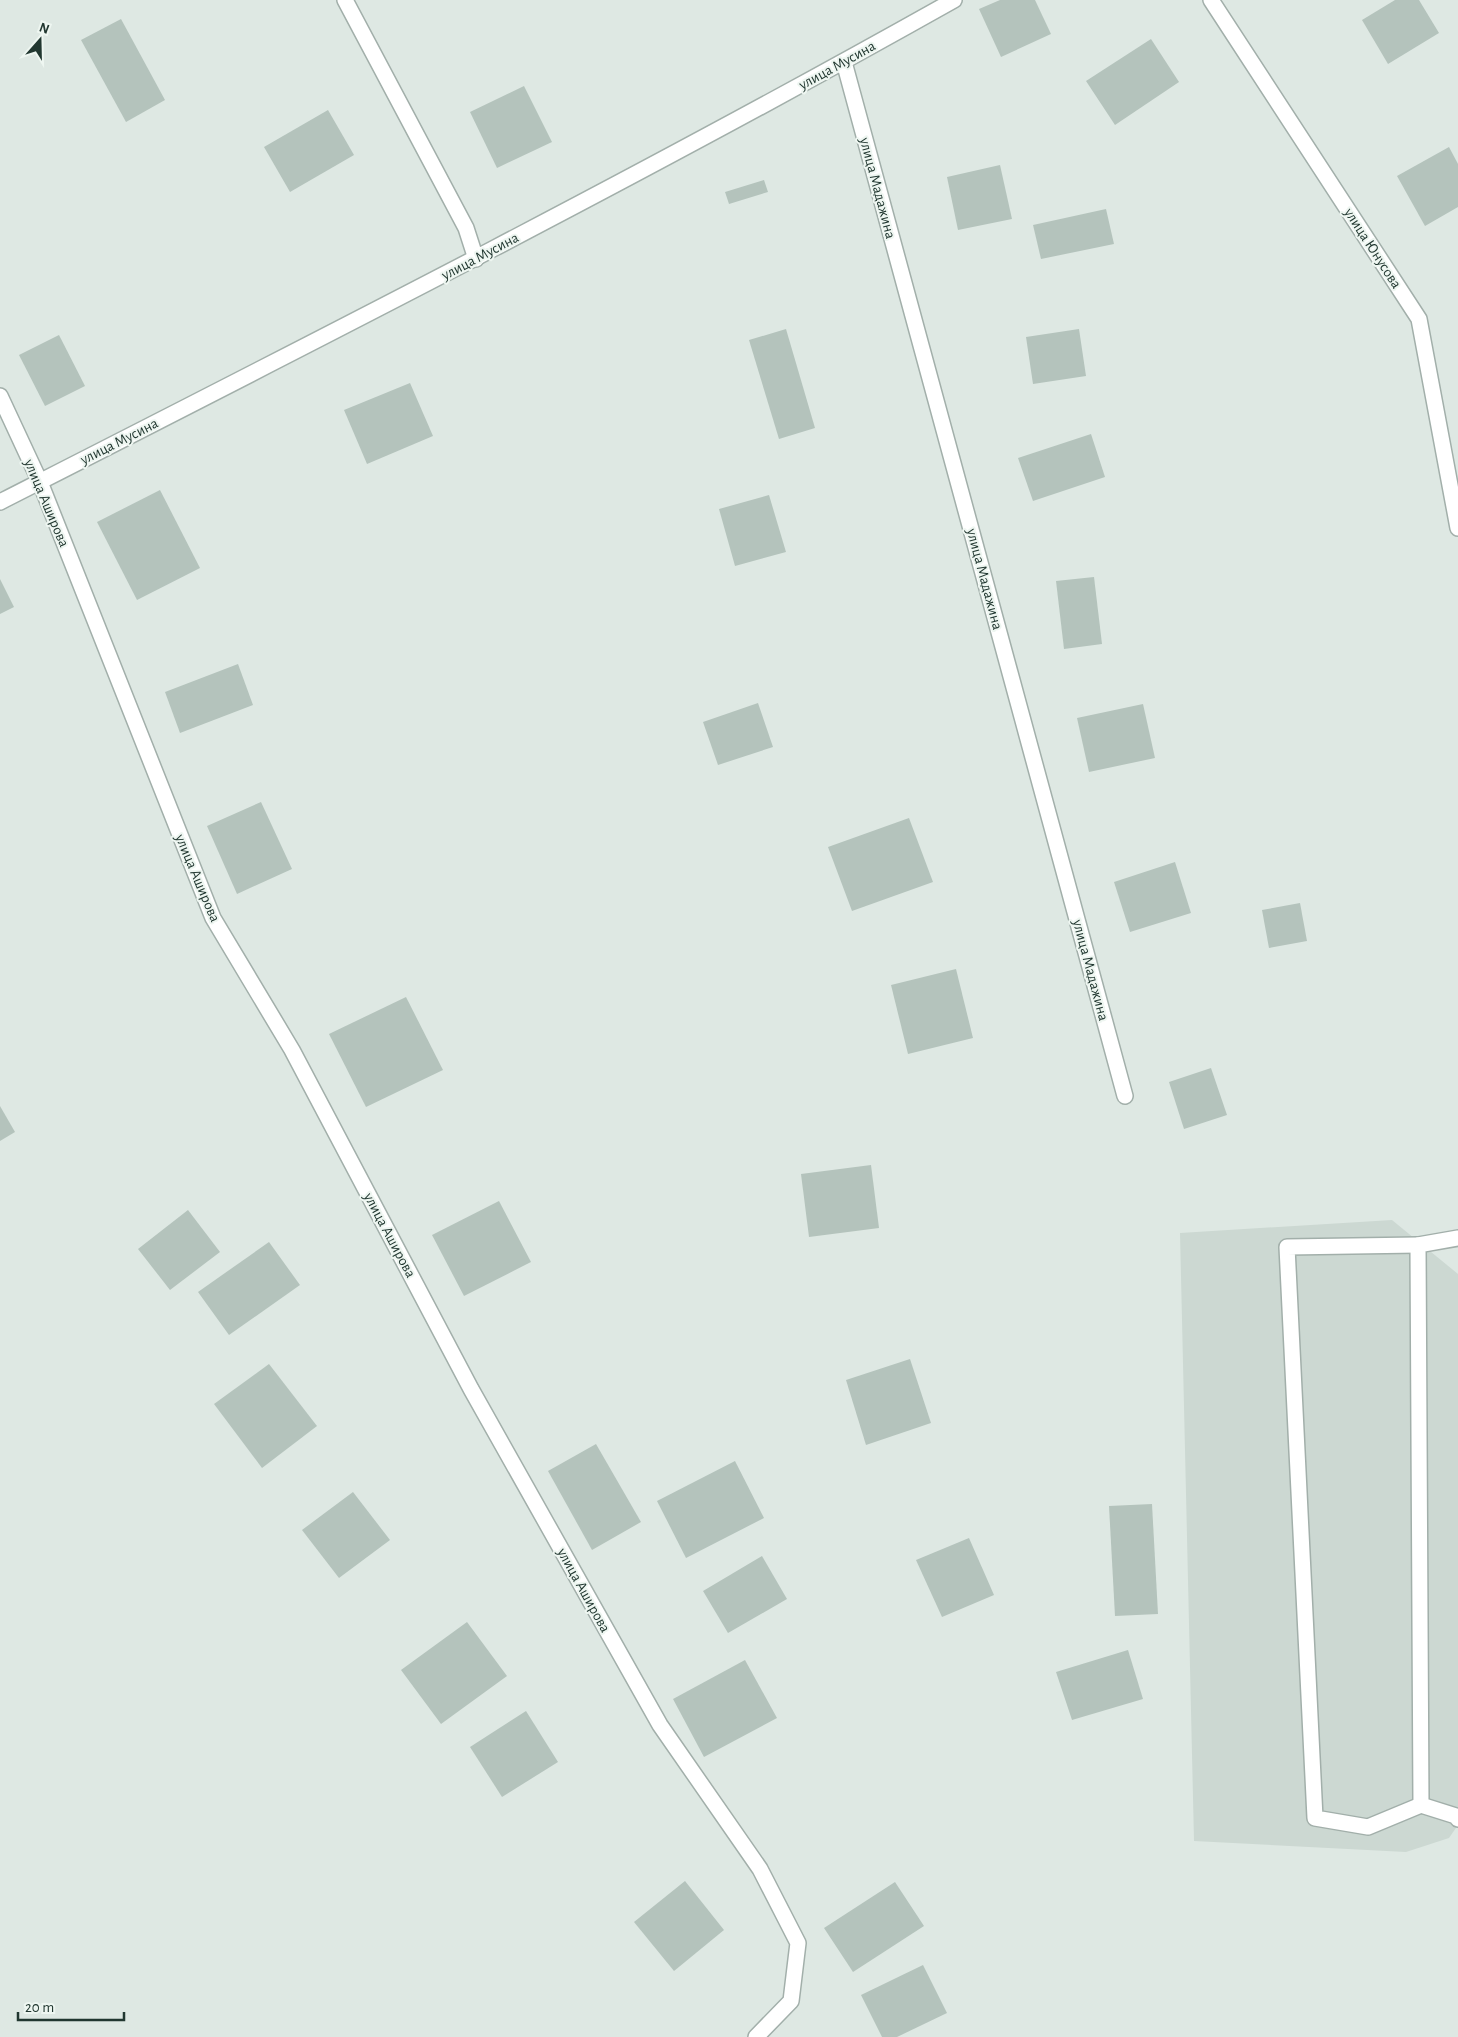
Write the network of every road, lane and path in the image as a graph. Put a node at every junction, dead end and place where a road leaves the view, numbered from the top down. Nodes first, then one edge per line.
1 (345, 0) edge
2 (954, 0) edge
3 (1212, 0) edge
4 (844, 62) junction
5 (476, 259) junction
6 (0, 396) edge
7 (40, 482) junction
8 (0, 502) edge
9 (1458, 528) edge
10 (1125, 1096) dead end
11 (1458, 1238) edge
12 (1418, 1245) junction
13 (1421, 1805) junction
14 (1458, 1819) edge
15 (756, 2037) edge

1 - 5 street
2 - 4 street, улица Мусина
3 - 9 street, улица Юнусова
4 - 5 street, улица Мусина
4 - 10 street, улица Мадажина
5 - 7 street, улица Мусина
6 - 7 street, улица Аширова
7 - 8 street, улица Мусина
7 - 15 street, улица Аширова
11 - 12 street
12 - 13 street
12 - 13 street
13 - 14 street

